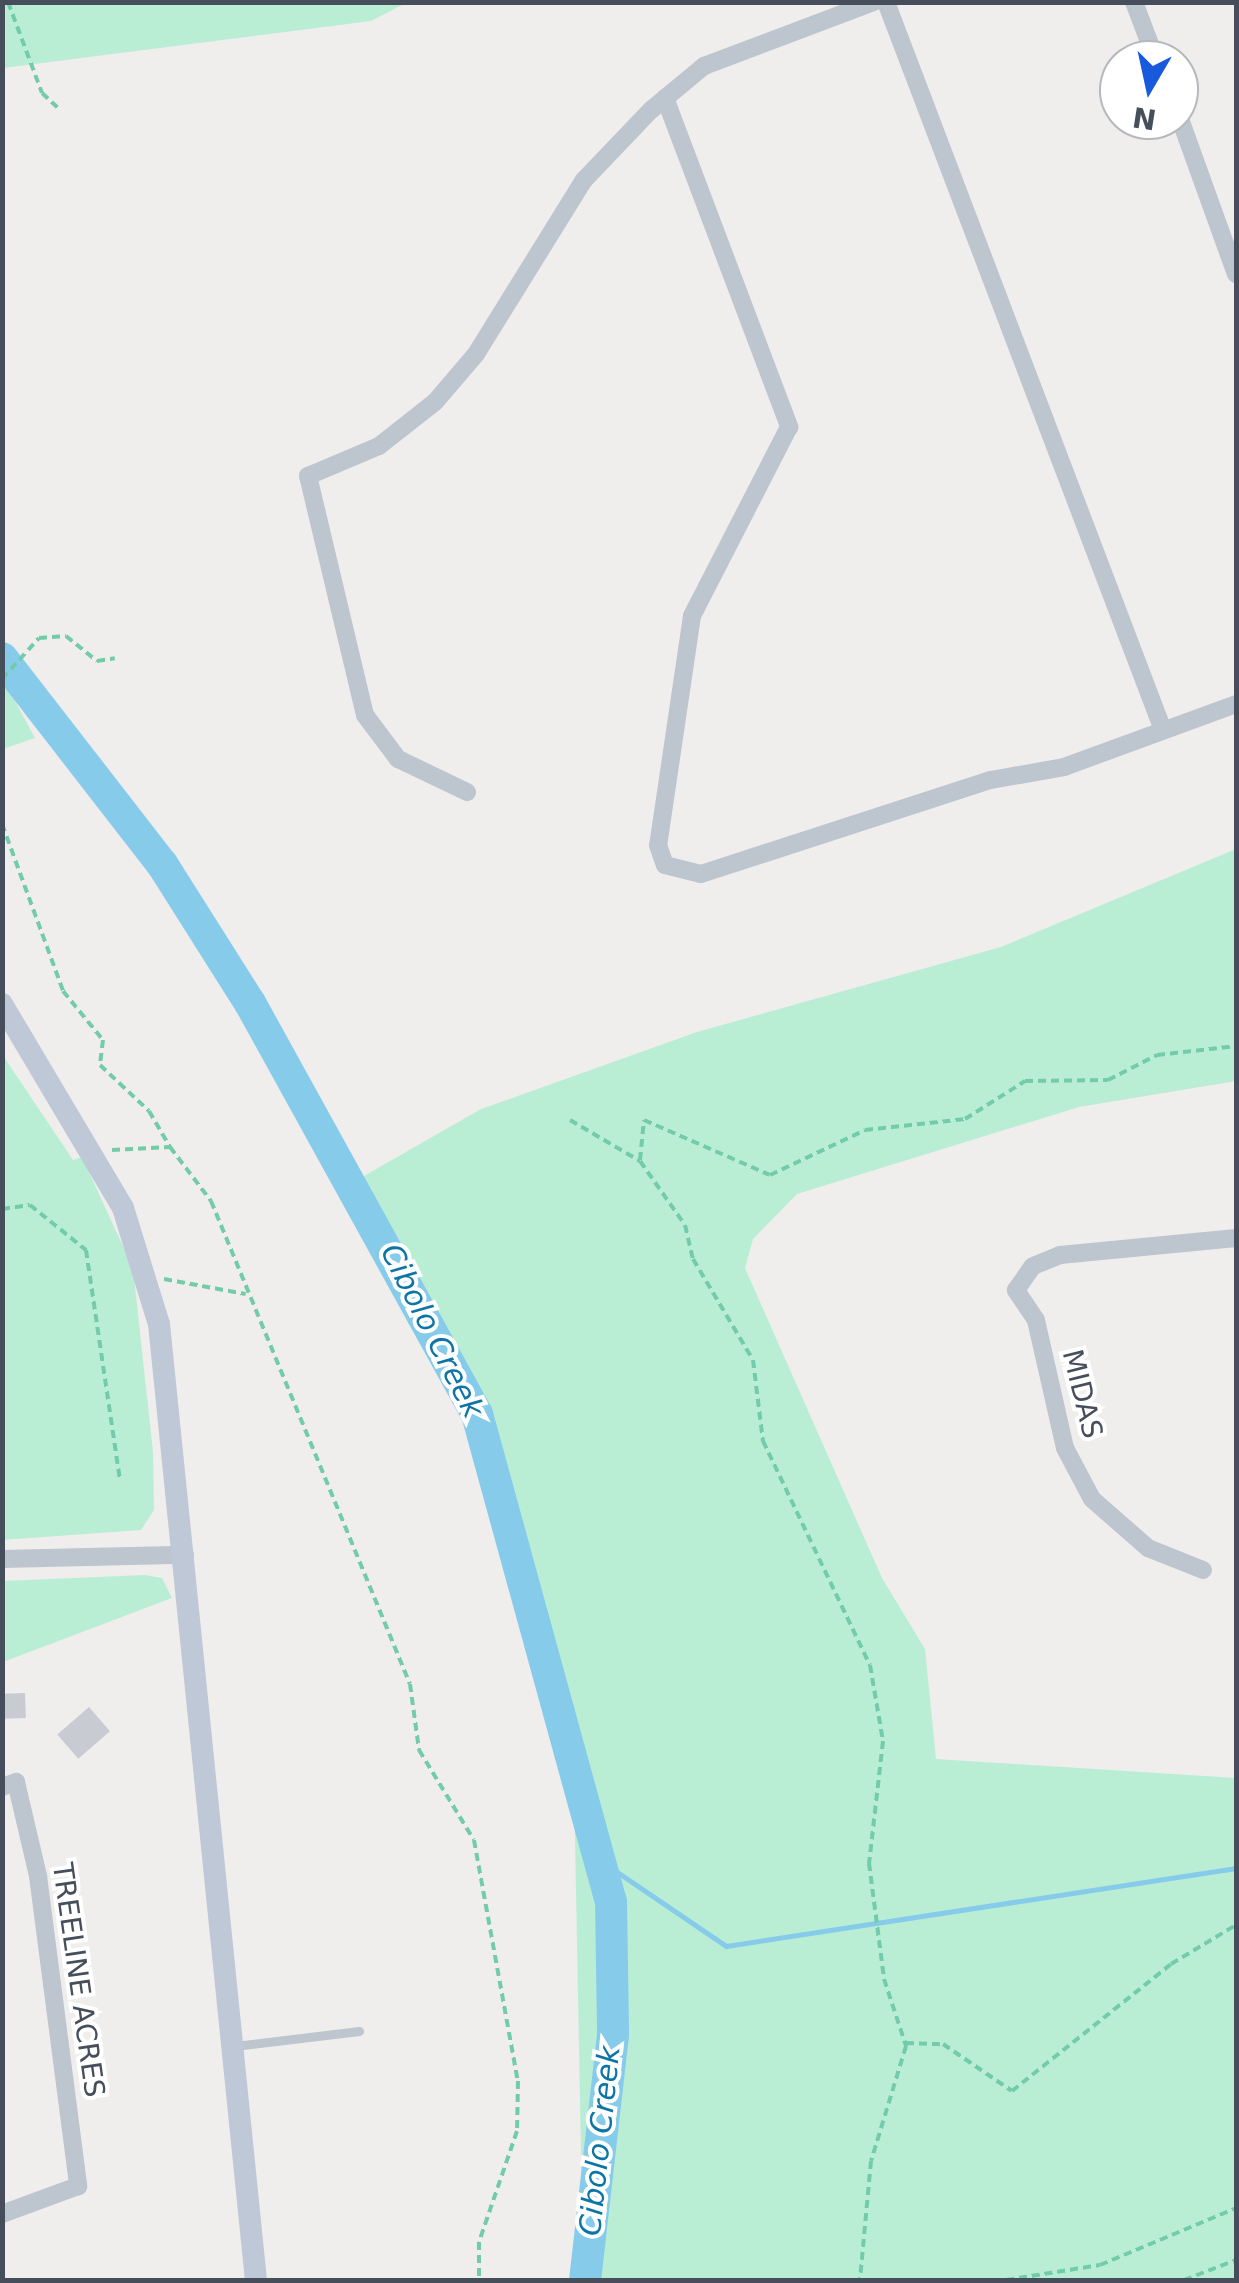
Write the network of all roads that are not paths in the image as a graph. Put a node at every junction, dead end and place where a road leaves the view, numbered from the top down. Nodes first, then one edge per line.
1 (873, 2) edge
2 (886, 2) edge
3 (1134, 2) edge
4 (1148, 40) edge
5 (666, 98) junction
6 (1188, 140) edge
7 (1236, 274) edge
8 (1236, 704) edge
9 (1163, 730) junction
10 (467, 792) dead end
11 (2, 1004) edge
12 (1236, 1238) edge
13 (184, 1555) junction
14 (2, 1559) edge
15 (1203, 1570) dead end
16 (9, 1785) edge
17 (359, 2031) dead end
18 (232, 2046) junction
19 (2, 2214) edge
20 (256, 2280) edge

1 - 5 street
2 - 9 street
3 - 4 street
5 - 9 street
5 - 10 street
6 - 7 street
8 - 9 street
11 - 13 main road
12 - 15 street, MIDAS
13 - 14 street
13 - 18 main road
16 - 19 street, TREELINE ACRES
17 - 18 lane
18 - 20 main road

